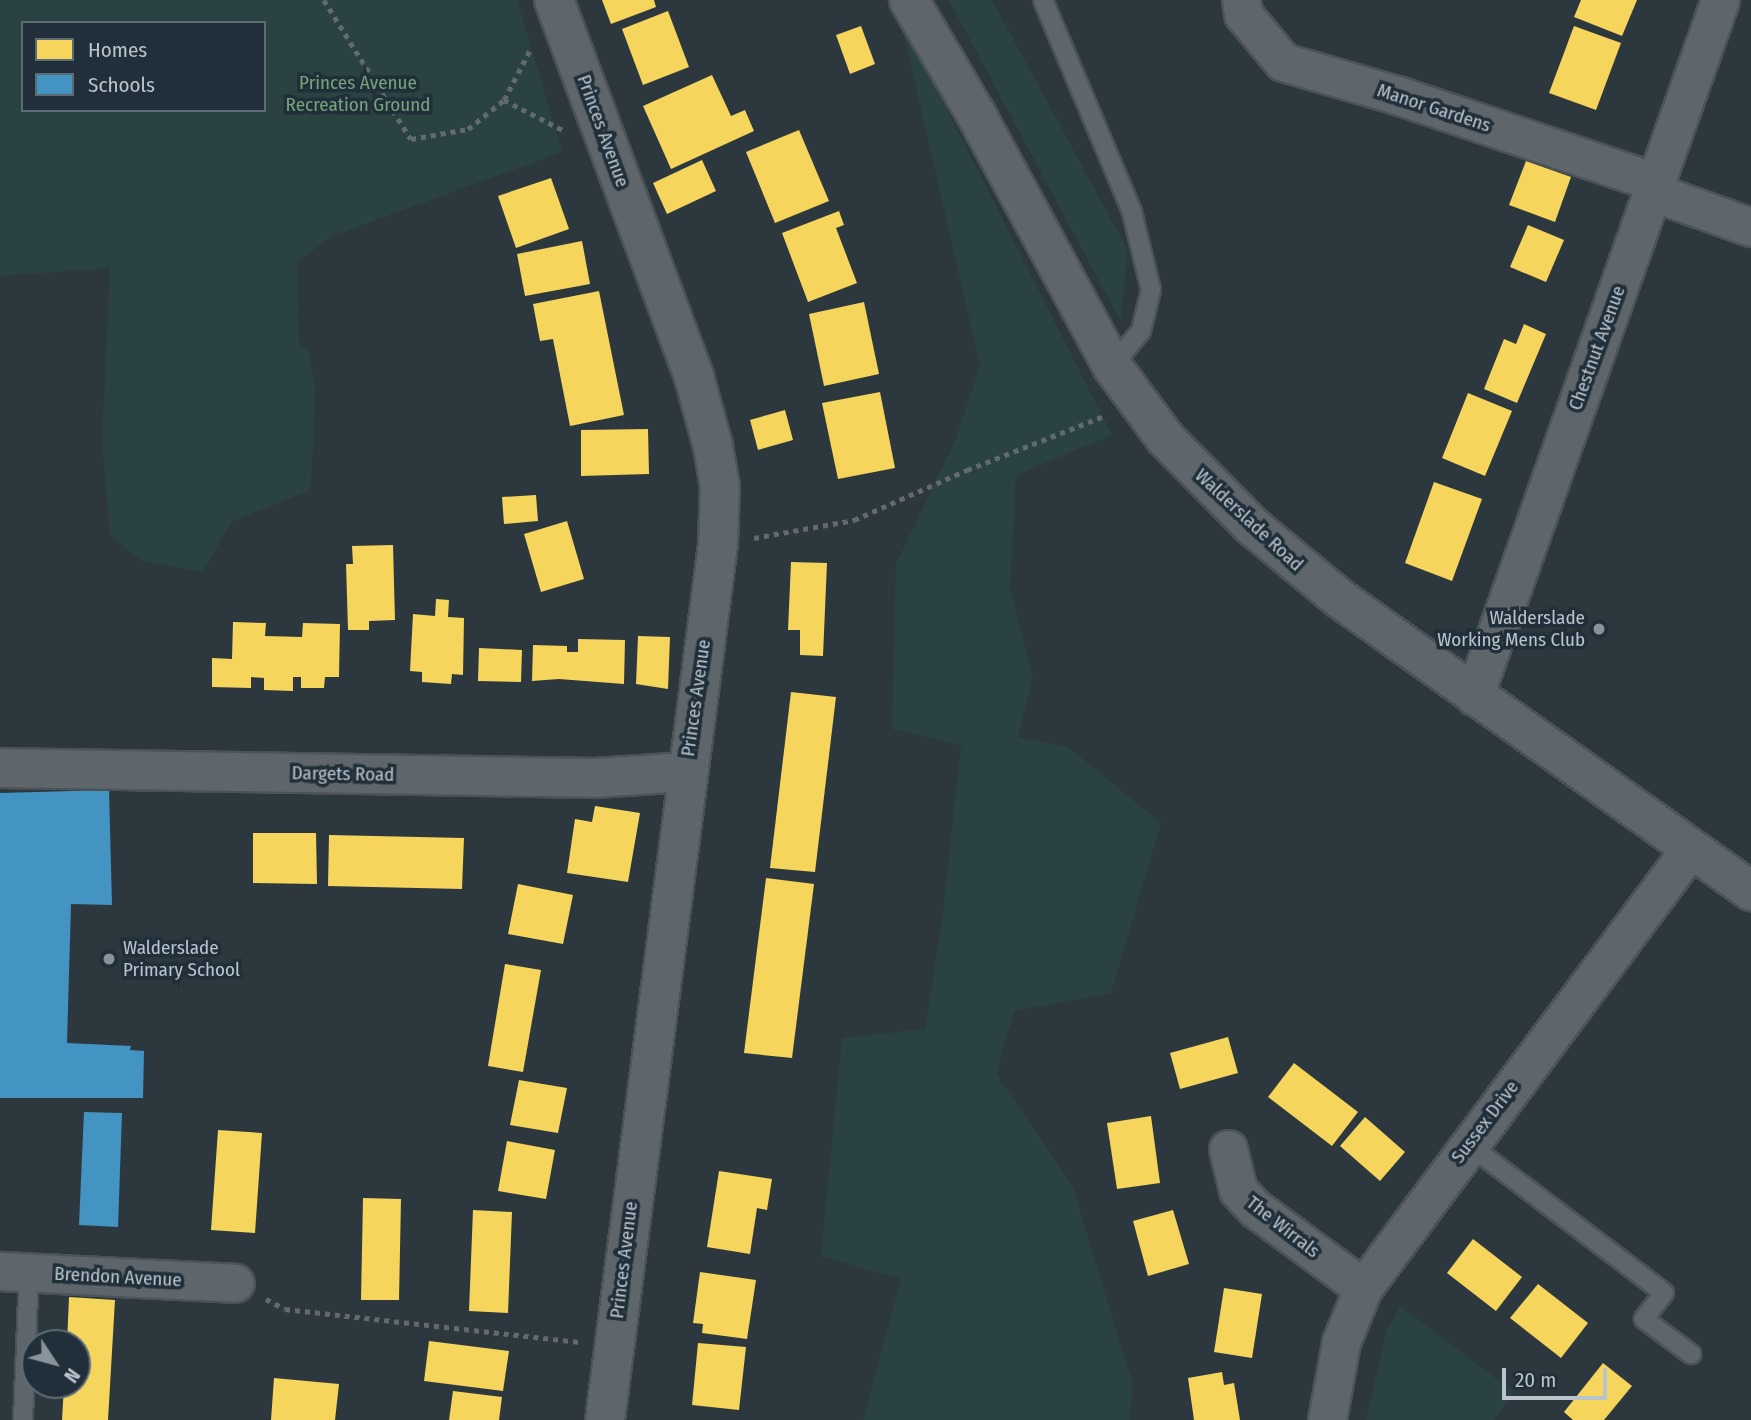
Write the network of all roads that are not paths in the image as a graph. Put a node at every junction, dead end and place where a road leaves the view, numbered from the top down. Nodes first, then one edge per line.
1 (554, 0) edge
2 (909, 0) edge
3 (1043, 0) edge
4 (1241, 0) edge
5 (1720, 0) edge
6 (1654, 187) junction
7 (1751, 227) edge
8 (1112, 366) junction
9 (1474, 696) junction
10 (0, 768) edge
11 (686, 772) junction
12 (1690, 848) junction
13 (1751, 891) edge
14 (1468, 1144) junction
15 (1228, 1149) dead end
16 (15, 1272) edge
17 (235, 1283) road end
18 (1363, 1288) junction
19 (1691, 1354) dead end
20 (23, 1420) edge
21 (605, 1420) edge
22 (1327, 1420) edge

1 - 11 street, Princes Avenue
2 - 8 street, Walderslade Road
3 - 8 lane
4 - 6 street, Manor Gardens
5 - 6 street, Chestnut Avenue
6 - 7 street, Manor Gardens
6 - 9 street, Chestnut Avenue
8 - 9 street, Walderslade Road
9 - 12 street, Walderslade Road
10 - 11 street, Dargets Road
11 - 21 street, Princes Avenue
12 - 13 street, Walderslade Road
12 - 14 street, Sussex Drive
14 - 18 street, Sussex Drive
14 - 19 lane
15 - 18 street, The Wirrals
16 - 17 street, Brendon Avenue
16 - 20 lane
18 - 22 street, Sussex Drive

